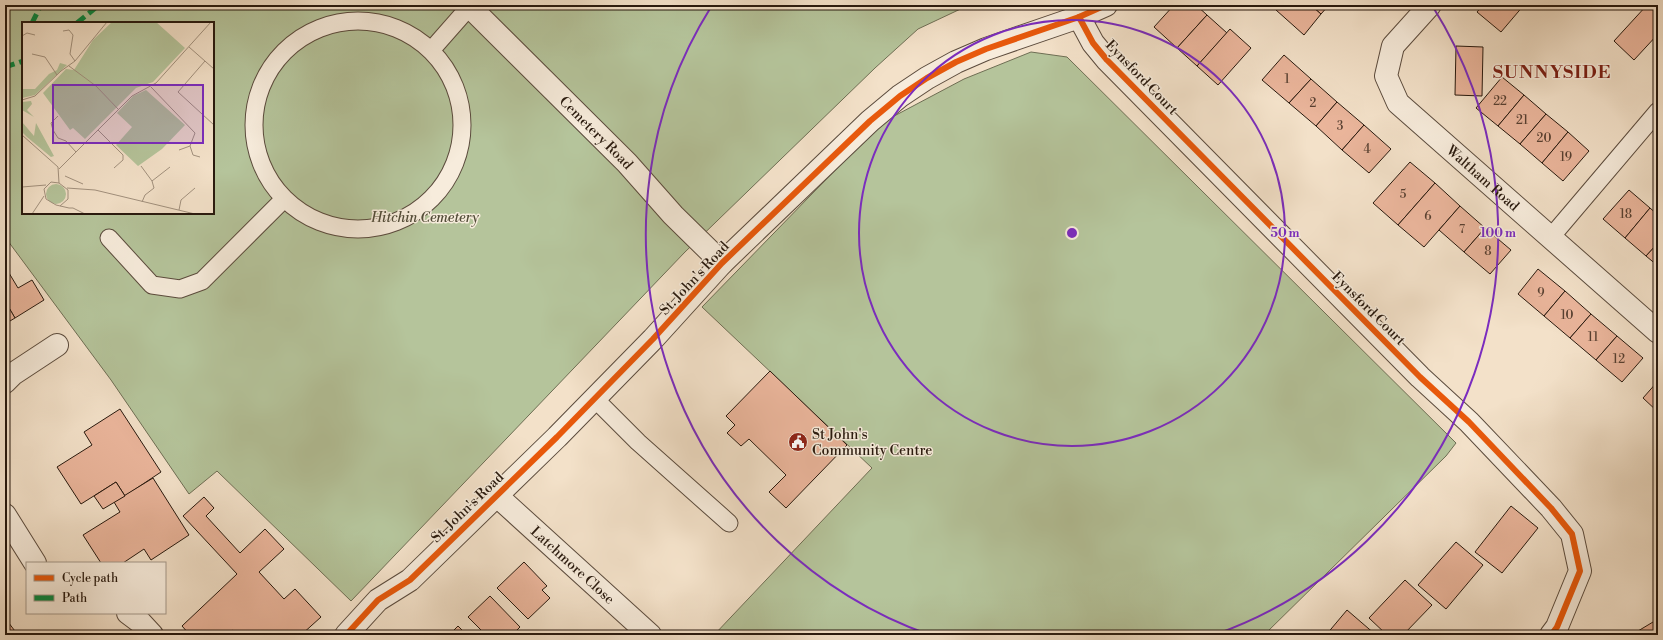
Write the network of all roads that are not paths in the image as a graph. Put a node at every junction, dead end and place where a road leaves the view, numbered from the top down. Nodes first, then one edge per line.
1 (1106, 5) edge
2 (1430, 5) edge
3 (470, 6) edge
4 (1078, 16) junction
5 (434, 47) junction
6 (1658, 111) edge
7 (284, 199) junction
8 (1551, 237) junction
9 (109, 238) dead end
10 (722, 263) junction
11 (1658, 332) edge
12 (57, 346) dead end
13 (5, 382) edge
14 (595, 398) junction
15 (496, 495) junction
16 (5, 515) edge
17 (729, 523) dead end
18 (35, 562) edge
19 (129, 614) edge
20 (152, 635) edge
21 (346, 635) edge
22 (650, 635) edge
23 (1551, 635) edge

1 - 4 street, St. John's Road
2 - 8 street, Waltham Road
3 - 5 lane
3 - 10 street, Cemetery Road
4 - 10 street, St. John's Road
4 - 23 street, Eynsford Court
5 - 7 lane
5 - 7 lane
6 - 8 lane
7 - 9 lane
8 - 11 street, Waltham Road
10 - 14 street, St. John's Road
12 - 13 street
14 - 15 street, St. John's Road
14 - 17 lane
15 - 21 street, St. John's Road
15 - 22 street, Latchmore Close
16 - 18 street
19 - 20 street

